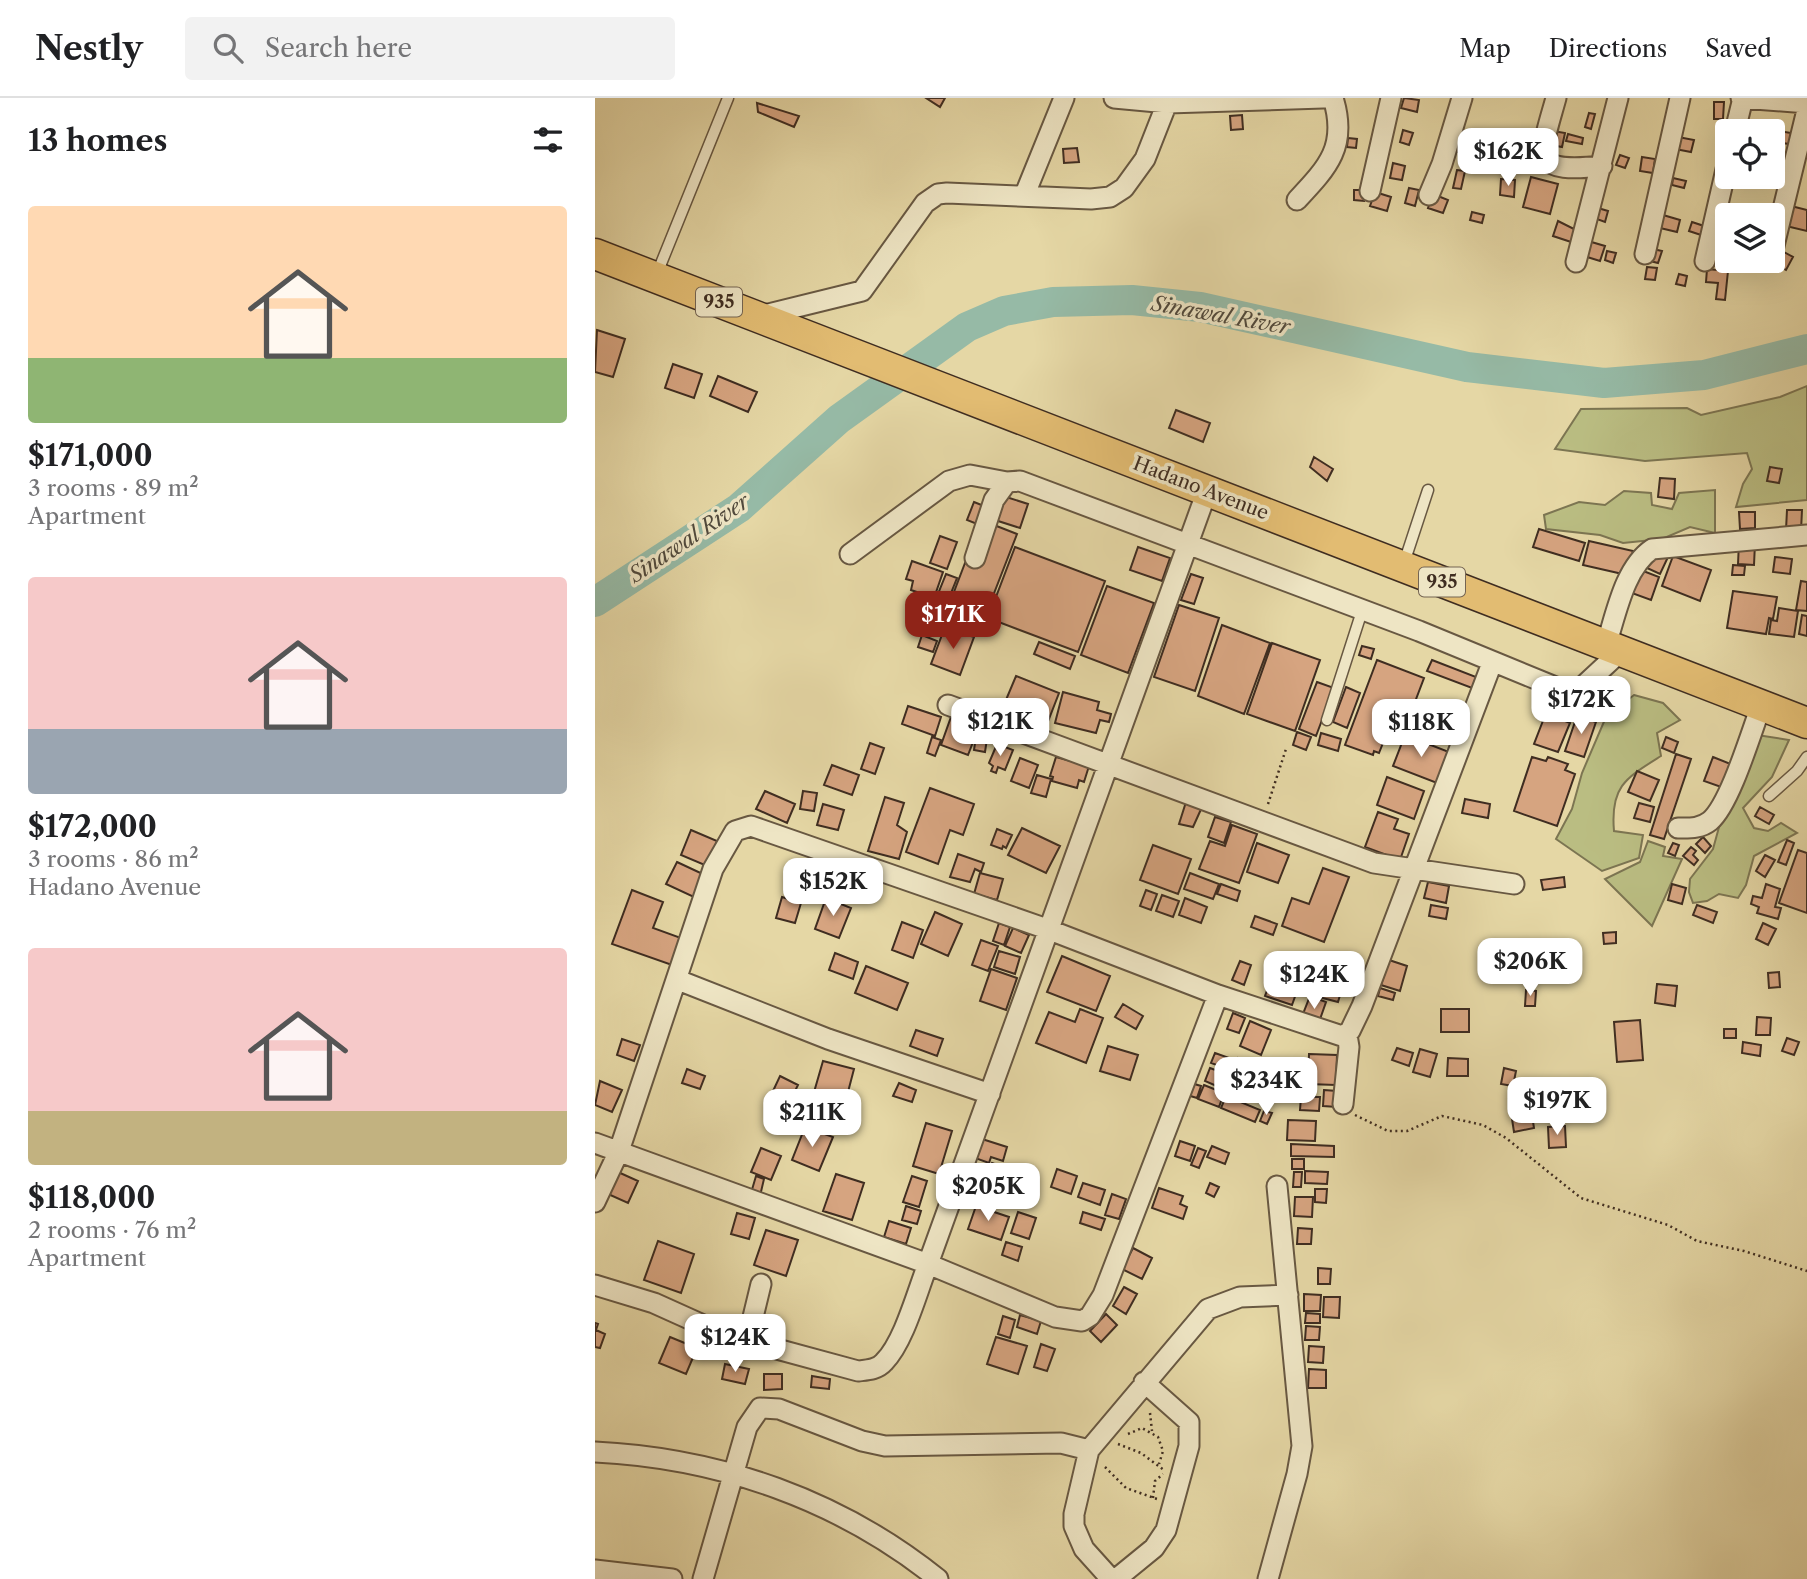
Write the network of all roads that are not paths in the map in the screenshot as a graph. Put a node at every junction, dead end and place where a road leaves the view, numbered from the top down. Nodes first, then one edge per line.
1 (728, 98) edge
2 (1064, 98) edge
3 (1114, 98) edge
4 (1322, 98) edge
5 (1333, 98) edge
6 (1391, 98) edge
7 (1462, 98) edge
8 (1556, 98) edge
9 (1618, 98) edge
10 (1680, 98) edge
11 (1742, 98) edge
12 (1168, 100) edge
13 (1258, 100) edge
14 (1807, 103) edge
15 (1807, 110) edge
16 (1738, 119) edge
17 (1602, 166) junction
18 (1722, 189) edge
19 (1370, 191) dead end
20 (1025, 194) junction
21 (1429, 195) dead end
22 (1297, 200) dead end
23 (1784, 203) edge
24 (595, 254) edge
25 (1645, 254) dead end
26 (1705, 261) dead end
27 (1576, 262) dead end
28 (655, 277) junction
29 (758, 317) junction
30 (1007, 482) junction
31 (1428, 490) dead end
32 (1207, 491) junction
33 (1807, 535) edge
34 (1186, 545) junction
35 (850, 554) dead end
36 (975, 558) dead end
37 (1402, 567) junction
38 (1362, 611) junction
39 (1613, 648) junction
40 (1492, 663) junction
41 (948, 705) dead end
42 (1761, 706) junction
43 (1327, 720) dead end
44 (1807, 723) edge
45 (1807, 757) edge
46 (1107, 766) junction
47 (1769, 796) dead end
48 (1678, 828) dead end
49 (1413, 871) junction
50 (1514, 884) dead end
51 (1047, 929) junction
52 (678, 980) junction
53 (1217, 995) junction
54 (1347, 1035) junction
55 (990, 1094) junction
56 (1343, 1104) road end
57 (595, 1143) edge
58 (619, 1151) junction
59 (1277, 1186) dead end
60 (595, 1202) edge
61 (928, 1265) junction
62 (761, 1284) dead end
63 (595, 1285) edge
64 (1287, 1294) junction
65 (747, 1342) junction
66 (1144, 1382) junction
67 (1093, 1444) junction
68 (595, 1452) edge
69 (732, 1473) junction
70 (595, 1570) edge
71 (672, 1579) edge
72 (703, 1579) edge
73 (938, 1579) edge
74 (1114, 1579) edge
75 (1268, 1579) edge

1 - 28 lane
2 - 20 street
3 - 12 street
4 - 13 street
5 - 22 street
6 - 19 street
7 - 21 street
8 - 17 street
9 - 17 street
10 - 25 street
11 - 14 street
11 - 16 street
12 - 13 street
12 - 20 street
15 - 23 street
17 - 27 street
18 - 26 street
20 - 29 street
24 - 28 main road, Hadano Avenue / 935
28 - 29 main road, Hadano Avenue / 935
29 - 32 main road, Hadano Avenue / 935
30 - 34 street
30 - 35 street
30 - 36 street
31 - 37 lane
32 - 34 street
32 - 37 main road, Hadano Avenue / 935
33 - 39 street
34 - 38 street
34 - 46 street
37 - 39 main road, Hadano Avenue / 935
38 - 40 street
38 - 43 lane
39 - 40 street
39 - 42 main road, Hadano Avenue / 935
40 - 49 street
41 - 46 street
42 - 44 main road, Hadano Avenue / 935
42 - 48 street
45 - 47 lane
46 - 49 street
46 - 51 street
49 - 50 street
49 - 54 street
51 - 52 street
51 - 53 street
51 - 55 street
52 - 55 street
52 - 58 street
53 - 54 street
53 - 61 street
54 - 56 street
55 - 61 street
57 - 58 street
58 - 60 street
58 - 61 street
59 - 64 street
61 - 65 street
62 - 65 street
63 - 65 street
64 - 66 street
64 - 75 street
66 - 67 street
66 - 74 street
67 - 69 street
67 - 74 street
68 - 69 street
69 - 72 street
69 - 73 street
70 - 71 street

